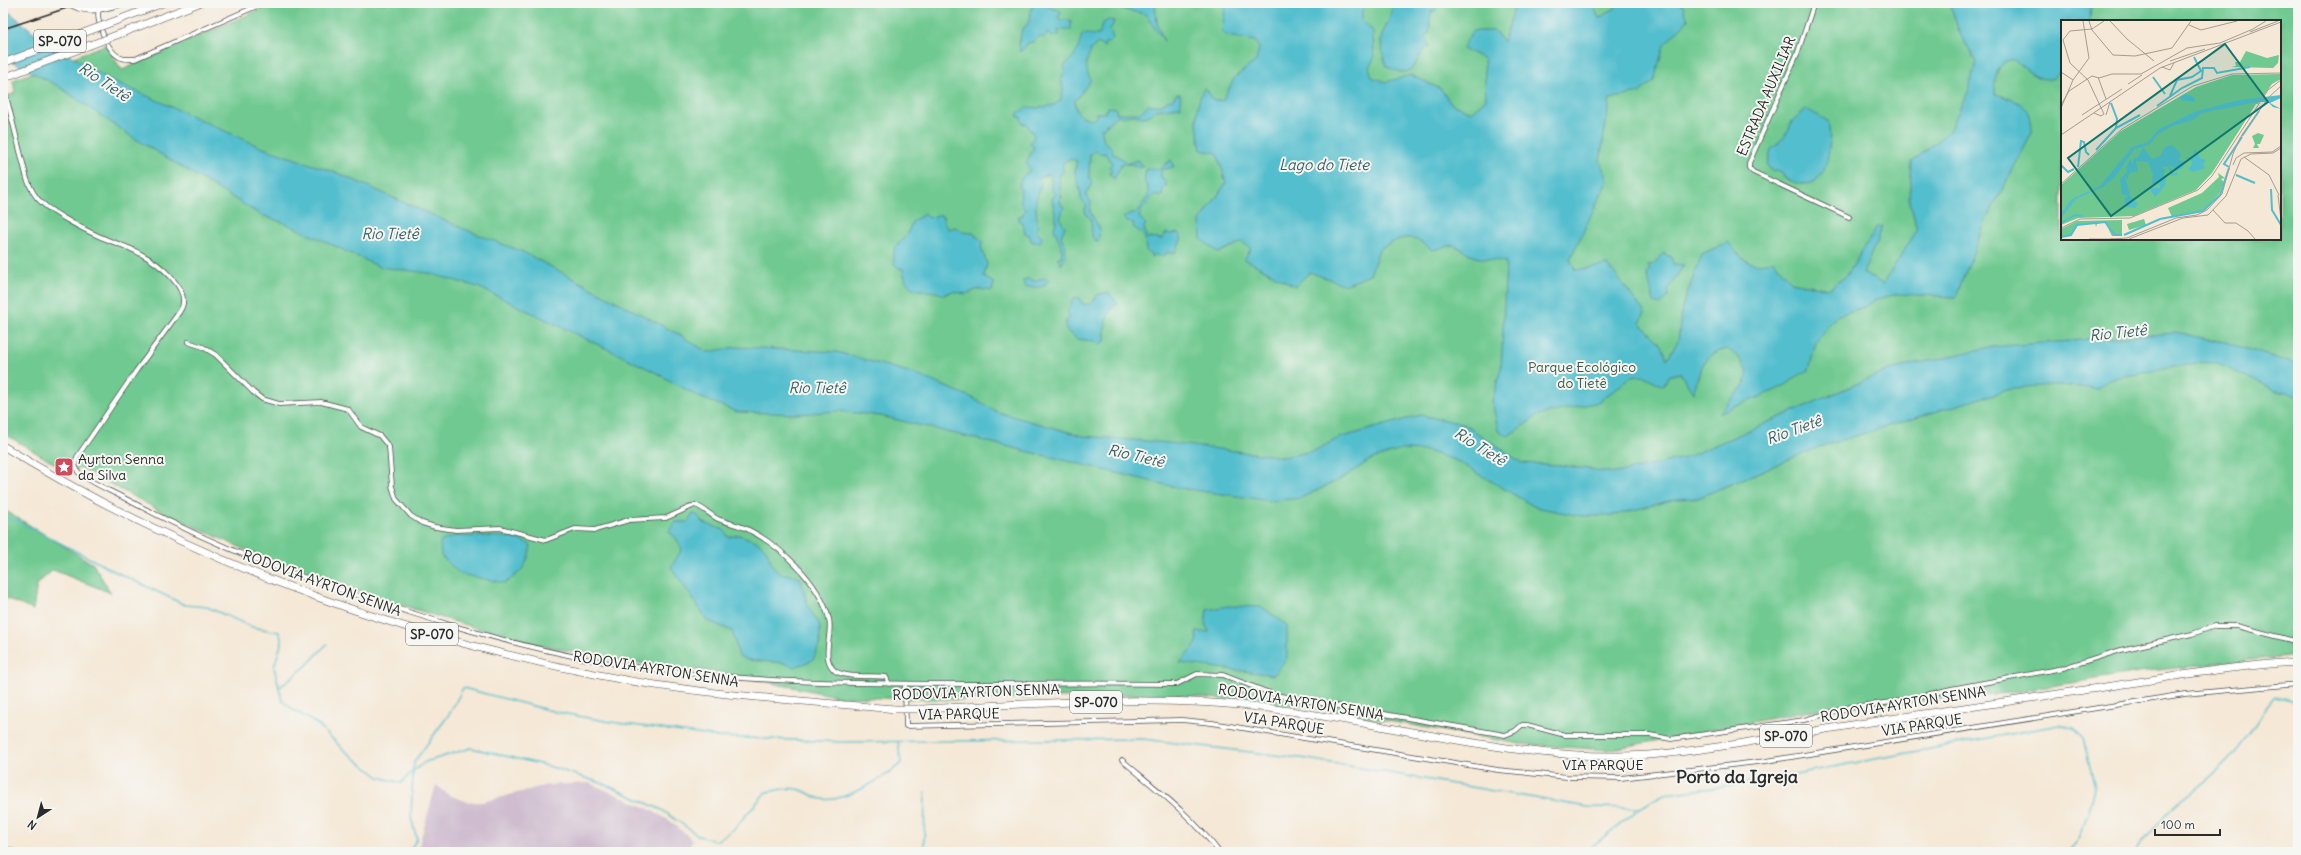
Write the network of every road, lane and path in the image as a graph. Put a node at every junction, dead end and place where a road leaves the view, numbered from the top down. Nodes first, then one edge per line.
1 (69, 3) edge
2 (123, 3) edge
3 (163, 3) edge
4 (199, 3) edge
5 (264, 3) edge
6 (1814, 3) edge
7 (99, 9) junction
8 (3, 63) edge
9 (3, 78) edge
10 (3, 84) edge
11 (1849, 217) dead end
12 (188, 342) dead end
13 (3, 446) edge
14 (2298, 642) edge
15 (2298, 662) edge
16 (889, 684) junction
17 (2298, 684) edge
18 (905, 685) junction
19 (1122, 760) dead end
20 (3, 849) edge
21 (12, 852) edge
22 (1219, 852) edge

1 - 7 street
2 - 7 street
3 - 8 highway, SP-070, bridge
4 - 9 highway, SP-070, bridge
5 - 7 street
6 - 11 street, ESTRADA AUXILIAR
10 - 16 street
12 - 16 street
13 - 15 highway, RODOVIA AYRTON SENNA / SP-070, bridge
14 - 18 street
16 - 18 street
17 - 18 street, VIA PARQUE
19 - 22 street
20 - 21 highway

